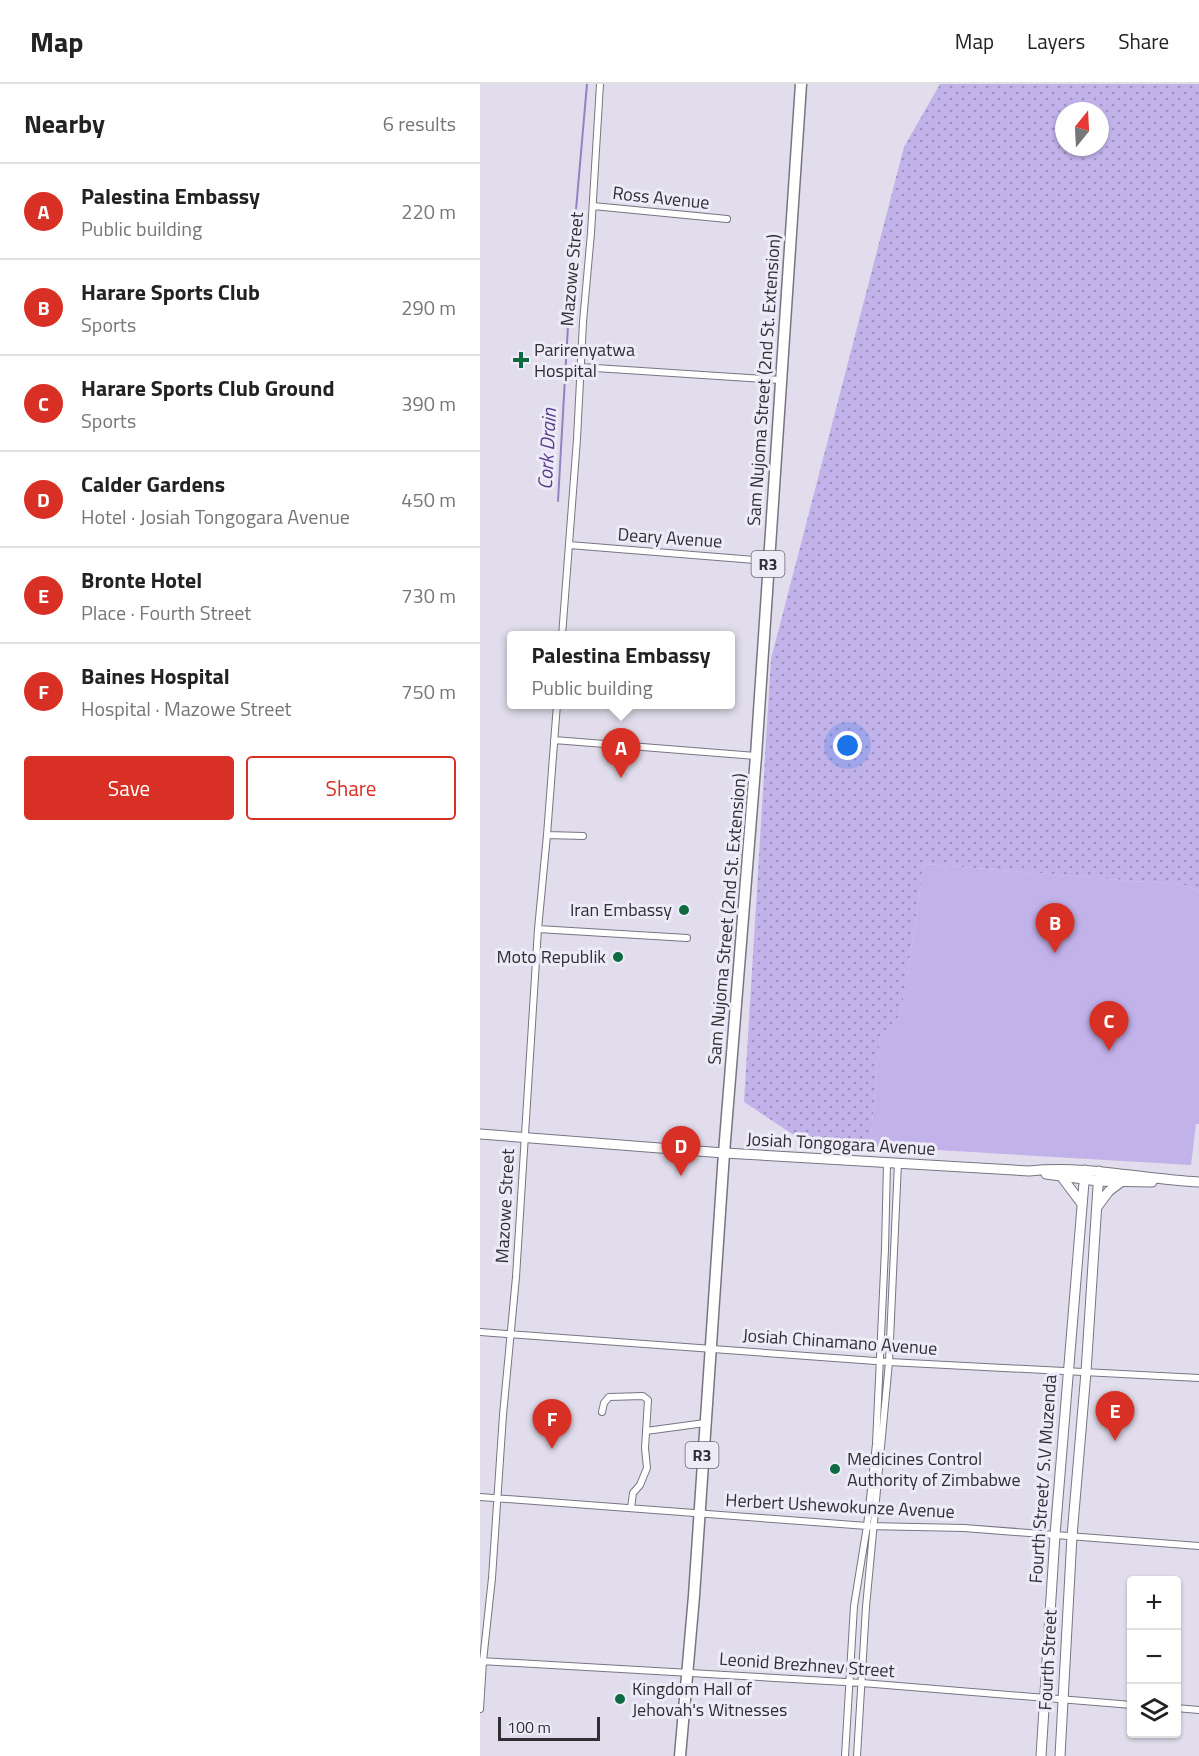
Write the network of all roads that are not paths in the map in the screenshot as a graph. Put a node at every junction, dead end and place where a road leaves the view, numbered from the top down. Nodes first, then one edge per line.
1 (600, 84) edge
2 (801, 84) edge
3 (593, 206) junction
4 (727, 219) dead end
5 (580, 367) junction
6 (781, 380) junction
7 (569, 546) junction
8 (768, 561) junction
9 (562, 631) edge
10 (557, 709) edge
11 (554, 740) junction
12 (756, 756) junction
13 (547, 835) junction
14 (583, 836) dead end
15 (538, 929) junction
16 (687, 938) dead end
17 (480, 1134) edge
18 (524, 1137) junction
19 (724, 1153) junction
20 (887, 1163) junction
21 (898, 1163) junction
22 (1029, 1172) junction
23 (1085, 1175) junction
24 (1061, 1176) junction
25 (1098, 1176) junction
26 (1175, 1181) junction
27 (1121, 1182) junction
28 (1199, 1182) edge
29 (1082, 1204) junction
30 (1097, 1207) junction
31 (480, 1332) edge
32 (510, 1334) junction
33 (710, 1348) junction
34 (880, 1361) junction
35 (889, 1362) junction
36 (1068, 1371) junction
37 (1086, 1372) junction
38 (1199, 1378) edge
39 (602, 1412) dead end
40 (705, 1423) junction
41 (646, 1431) junction
42 (480, 1497) edge
43 (498, 1498) junction
44 (631, 1508) junction
45 (698, 1513) junction
46 (870, 1526) junction
47 (1055, 1535) junction
48 (1072, 1536) junction
49 (1199, 1546) edge
50 (481, 1661) edge
51 (687, 1673) junction
52 (850, 1683) junction
53 (862, 1683) junction
54 (1044, 1698) junction
55 (1063, 1699) junction
56 (1127, 1705) edge
57 (1181, 1708) edge
58 (480, 1709) edge
59 (1199, 1710) edge
60 (680, 1756) edge
61 (845, 1756) edge
62 (857, 1756) edge
63 (1041, 1756) edge
64 (1060, 1756) edge

1 - 3 street, Mazowe Street
2 - 6 highway, Sam Nujoma Street (2nd St. Extension) / R3
3 - 4 street, Ross Avenue
3 - 5 street, Mazowe Street
5 - 6 street
5 - 7 street, Mazowe Street
6 - 8 highway, Sam Nujoma Street (2nd St. Extension) / R3
7 - 8 street, Deary Avenue
7 - 9 street, Mazowe Street
8 - 12 highway, Sam Nujoma Street (2nd St. Extension) / R3
10 - 11 street, Mazowe Street
11 - 12 street
11 - 13 street, Mazowe Street
12 - 19 highway, Sam Nujoma Street (2nd St. Extension) / R3
13 - 14 street
13 - 15 street, Mazowe Street
15 - 16 street
15 - 18 street, Mazowe Street
17 - 18 main road, Josiah Tongogara Avenue
18 - 19 main road, Josiah Tongogara Avenue
18 - 32 street, Mazowe Street
19 - 20 main road, Josiah Tongogara Avenue
19 - 33 highway, Sam Nujoma Street (2nd St. Extension) / R3
20 - 21 main road, Josiah Tongogara Avenue
20 - 34 street
21 - 22 main road, Josiah Tongogara Avenue
21 - 35 street
22 - 23 main road, Josiah Tongogara Avenue
22 - 24 main road
23 - 24 main road
23 - 25 main road
23 - 29 main road
24 - 29 main road
25 - 26 main road
25 - 27 main road
25 - 30 main road, Fourth Street
26 - 27 main road
26 - 28 main road
27 - 30 main road
29 - 36 main road, Fourth Street/ S.V Muzenda
30 - 37 main road, Fourth Street
31 - 32 street, Josiah Chinamano Avenue
32 - 33 street, Josiah Chinamano Avenue
32 - 43 street, Mazowe Street
33 - 34 street, Josiah Chinamano Avenue
33 - 40 highway, Sam Nujoma Street (2nd St. Extension) / R3
34 - 35 street, Josiah Chinamano Avenue
34 - 46 street
35 - 36 street, Josiah Chinamano Avenue
35 - 46 street
36 - 37 street, Josiah Chinamano Avenue
36 - 47 main road, Fourth Street/ S.V Muzenda
37 - 38 street, Josiah Chinamano Avenue
37 - 48 main road, Fourth Street
39 - 41 street
40 - 41 street
40 - 45 highway, Sam Nujoma Street (2nd St. Extension) / R3
41 - 44 street
42 - 43 street, Herbert Ushewokunze Avenue
43 - 44 street, Herbert Ushewokunze Avenue
43 - 50 street, Mazowe Street
44 - 45 street, Herbert Ushewokunze Avenue
45 - 46 street, Herbert Ushewokunze Avenue
45 - 51 highway, Sam Nujoma Street (2nd St. Extension) / R3
46 - 47 street, Herbert Ushewokunze Avenue
46 - 52 street
46 - 53 street
47 - 48 street, Herbert Ushewokunze Avenue
47 - 54 main road, Fourth Street/ S.V Muzenda
48 - 49 street, Herbert Ushewokunze Avenue
48 - 55 main road, Fourth Street
50 - 51 street, Leonid Brezhnev Street
50 - 58 street, Mazowe Street
51 - 52 street, Leonid Brezhnev Street
51 - 60 highway, Sam Nujoma Street (2nd St. Extension) / R3
52 - 53 street, Leonid Brezhnev Street
52 - 61 street
53 - 54 street, Leonid Brezhnev Street
53 - 62 street
54 - 55 street, Leonid Brezhnev Street
54 - 63 main road, Fourth Street/ S.V Muzenda
55 - 56 street, Leonid Brezhnev Street
55 - 64 main road, Fourth Street
57 - 59 street

